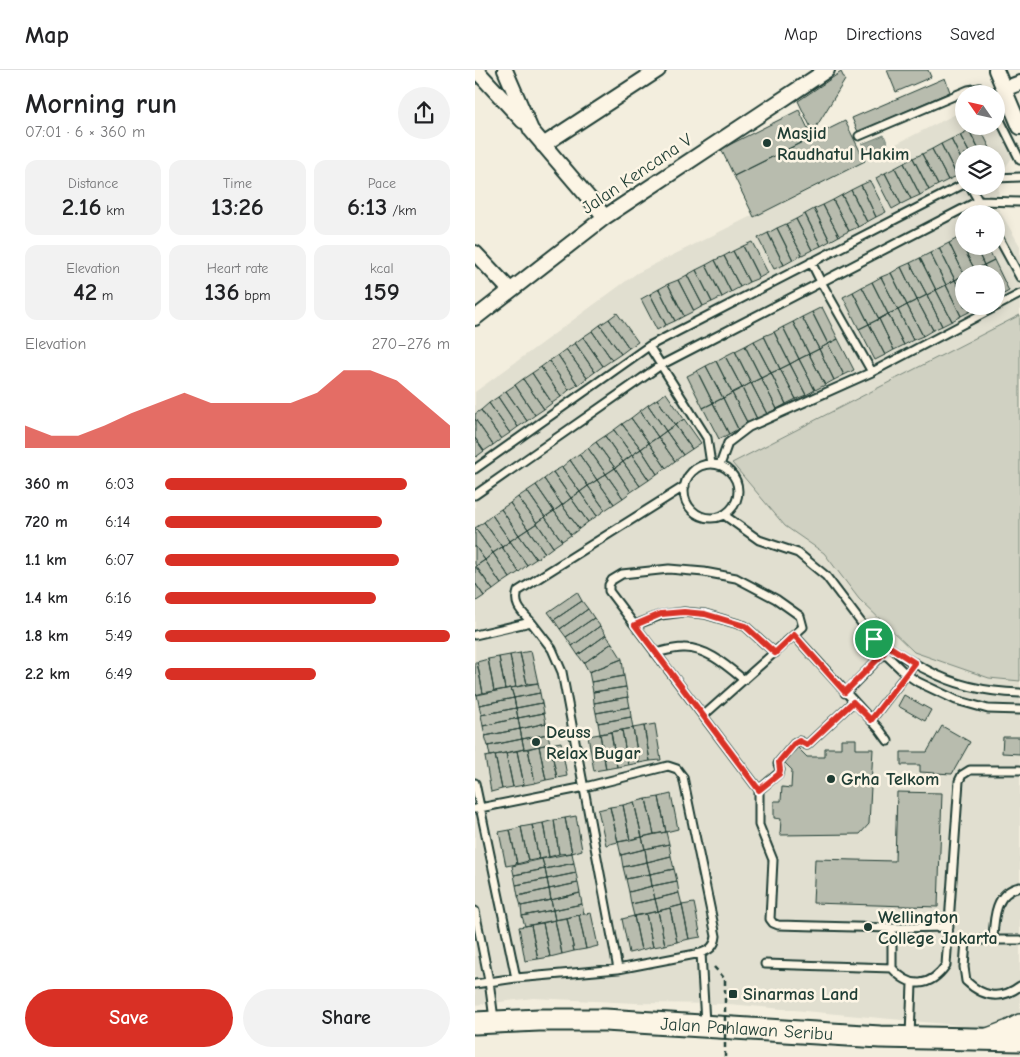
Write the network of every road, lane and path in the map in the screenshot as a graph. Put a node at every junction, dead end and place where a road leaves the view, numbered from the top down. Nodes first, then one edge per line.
1 (476, 70) edge
2 (505, 70) edge
3 (658, 70) edge
4 (827, 70) edge
5 (995, 70) edge
6 (1020, 83) edge
7 (1002, 85) edge
8 (1005, 89) edge
9 (1005, 91) edge
10 (955, 95) edge
11 (1020, 127) edge
12 (531, 130) junction
13 (1005, 130) edge
14 (859, 136) dead end
15 (543, 145) junction
16 (1020, 160) edge
17 (1020, 177) edge
18 (1005, 178) edge
19 (955, 189) edge
20 (975, 195) edge
21 (978, 201) junction
22 (1020, 202) edge
23 (980, 205) edge
24 (605, 217) junction
25 (1005, 250) edge
26 (475, 252) edge
27 (811, 262) junction
28 (1020, 277) edge
29 (821, 282) junction
30 (510, 290) junction
31 (1020, 294) edge
32 (475, 318) edge
33 (649, 346) junction
34 (661, 365) junction
35 (872, 372) junction
36 (711, 464) junction
37 (720, 465) junction
38 (475, 469) edge
39 (685, 486) junction
40 (475, 495) edge
41 (724, 514) junction
42 (531, 622) junction
43 (635, 625) junction
44 (475, 634) edge
45 (794, 635) junction
46 (887, 650) junction
47 (655, 653) junction
48 (775, 653) junction
49 (915, 663) junction
50 (906, 674) junction
51 (744, 680) junction
52 (845, 692) junction
53 (1020, 693) edge
54 (853, 702) junction
55 (1020, 710) edge
56 (703, 716) junction
57 (871, 720) junction
58 (888, 741) dead end
59 (1020, 770) edge
60 (475, 783) edge
61 (585, 787) junction
62 (759, 790) junction
63 (478, 808) edge
64 (1020, 887) edge
65 (475, 911) edge
66 (949, 927) junction
67 (892, 928) junction
68 (948, 940) junction
69 (966, 940) junction
70 (993, 940) junction
71 (1020, 940) edge
72 (701, 954) junction
73 (765, 964) dead end
74 (892, 968) junction
75 (618, 969) junction
76 (516, 978) junction
77 (725, 979) dead end
78 (489, 981) junction
79 (475, 984) edge
80 (912, 984) junction
81 (1020, 986) edge
82 (485, 1022) edge
83 (1020, 1024) edge
84 (705, 1026) junction
85 (910, 1039) junction
86 (985, 1039) junction
87 (1020, 1040) edge
88 (725, 1057) edge

1 - 12 street
2 - 12 street
3 - 15 street
4 - 24 street, Jalan Kencana V
5 - 7 street
6 - 8 street
9 - 11 street
10 - 14 lane
12 - 15 street
13 - 16 lane
15 - 24 street
17 - 18 lane
19 - 27 lane
20 - 21 lane
21 - 22 lane
21 - 23 lane
21 - 29 lane
24 - 30 street, Jalan Kencana V
25 - 28 lane
26 - 30 street
27 - 29 lane
27 - 33 lane
29 - 34 lane
29 - 35 lane
30 - 32 street, Jalan Kencana V
31 - 35 lane
33 - 34 lane
33 - 38 lane
34 - 36 lane
34 - 40 lane
35 - 37 lane
36 - 37 lane
36 - 39 lane
37 - 41 lane
39 - 41 lane
39 - 42 lane
41 - 46 lane
42 - 44 lane
42 - 61 lane
43 - 45 lane
43 - 47 lane
43 - 48 lane
45 - 48 lane
45 - 52 lane
46 - 49 lane
46 - 50 lane
46 - 52 lane
47 - 51 lane
47 - 56 lane
48 - 51 lane
49 - 50 lane
49 - 53 lane
50 - 55 lane
50 - 57 lane
51 - 56 lane
52 - 54 lane
54 - 57 lane
54 - 62 lane
56 - 62 lane
57 - 58 lane
59 - 66 lane
60 - 63 lane
61 - 63 lane
61 - 72 lane
61 - 75 lane
62 - 67 lane
63 - 76 lane
64 - 70 lane
65 - 78 lane
66 - 67 lane
66 - 68 lane
67 - 74 lane
68 - 69 lane
68 - 80 lane
69 - 70 lane
69 - 81 lane
70 - 71 lane
72 - 75 lane
72 - 84 lane
73 - 74 lane
74 - 80 lane
75 - 76 lane
76 - 78 lane
77 - 88 path, bridge
78 - 79 lane
78 - 82 lane
80 - 85 lane
82 - 84 main road, Jalan Pahlawan Seribu
83 - 86 street
84 - 85 main road, Jalan Pahlawan Seribu
85 - 86 main road, Jalan Pahlawan Seribu
86 - 87 main road, Jalan Pahlawan Seribu

